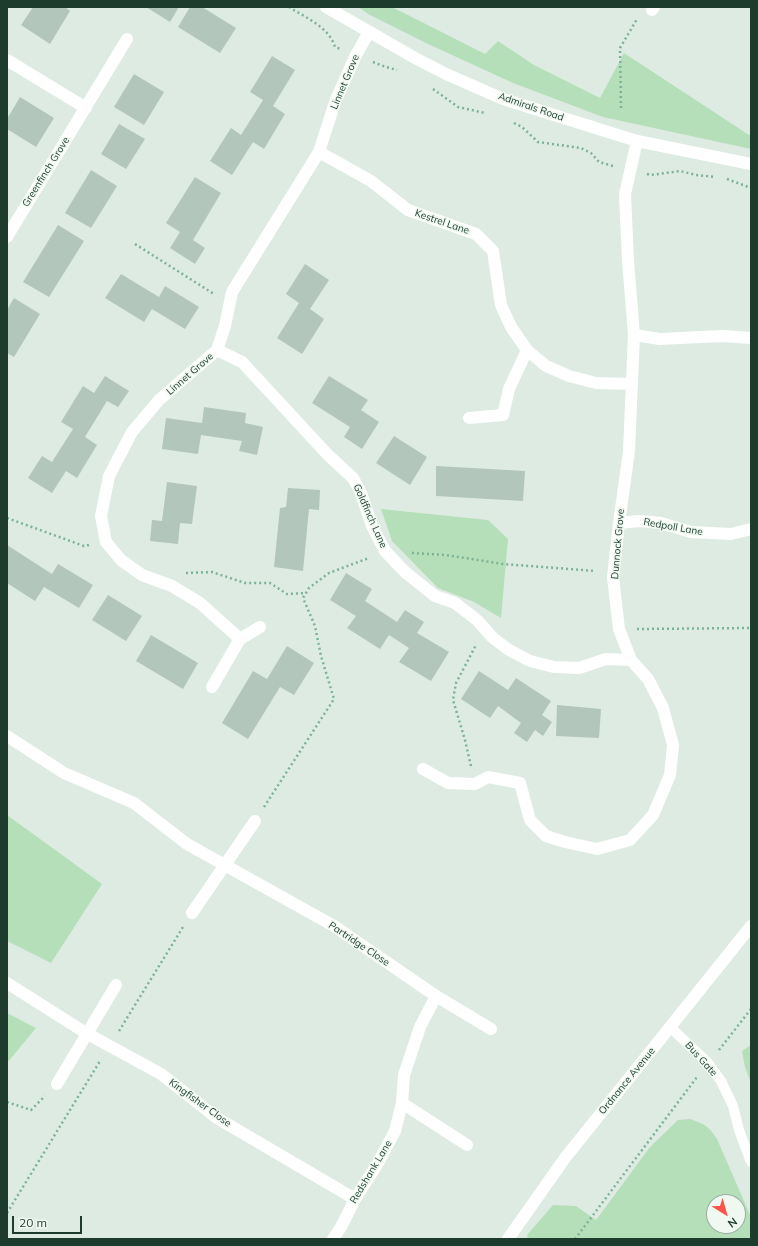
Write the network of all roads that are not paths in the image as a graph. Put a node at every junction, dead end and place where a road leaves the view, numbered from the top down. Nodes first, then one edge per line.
1 (326, 7) edge
2 (369, 32) junction
3 (127, 40) dead end
4 (7, 60) edge
5 (86, 108) junction
6 (637, 141) junction
7 (319, 152) junction
8 (751, 164) edge
9 (7, 237) edge
10 (634, 335) junction
11 (751, 338) edge
12 (217, 350) junction
13 (527, 350) junction
14 (632, 384) junction
15 (469, 418) dead end
16 (619, 523) junction
17 (751, 529) edge
18 (260, 627) dead end
19 (240, 639) junction
20 (631, 660) junction
21 (212, 687) dead end
22 (7, 736) edge
23 (423, 770) dead end
24 (255, 820) road end
25 (224, 864) junction
26 (192, 913) dead end
27 (751, 926) edge
28 (7, 983) edge
29 (116, 985) dead end
30 (436, 996) junction
31 (670, 1027) junction
32 (491, 1029) dead end
33 (86, 1033) junction
34 (56, 1084) road end
35 (402, 1103) junction
36 (467, 1145) dead end
37 (751, 1162) edge
38 (355, 1199) junction
39 (333, 1239) edge
40 (508, 1239) edge

1 - 2 street, Admirals Road
2 - 6 street, Admirals Road
2 - 7 street, Linnet Grove
3 - 5 street, Greenfinch Grove
4 - 5 street
5 - 9 street, Greenfinch Grove
6 - 8 street, Admirals Road
6 - 10 street, Dunnock Grove
7 - 12 street, Linnet Grove
7 - 13 street, Kestrel Lane
10 - 11 street
10 - 14 street, Dunnock Grove
12 - 19 street, Linnet Grove
12 - 20 street, Goldfinch Lane
13 - 14 street, Kestrel Lane
13 - 15 street
14 - 16 street, Dunnock Grove
16 - 17 street, Redpoll Lane
16 - 20 street, Dunnock Grove
18 - 19 street
19 - 21 street
20 - 23 street, Dunnock Grove
22 - 25 street, Partridge Close
24 - 25 street
25 - 26 street
25 - 30 street, Partridge Close
27 - 31 street, Ordnance Avenue
28 - 33 street, Kingfisher Close
29 - 33 street
30 - 32 street, Partridge Close
30 - 35 street, Redshank Lane
31 - 37 lane, Bus Gate
31 - 40 street, Ordnance Avenue
33 - 34 street
33 - 38 street, Kingfisher Close
35 - 36 street
35 - 38 street, Redshank Lane
38 - 39 street, Redshank Lane

